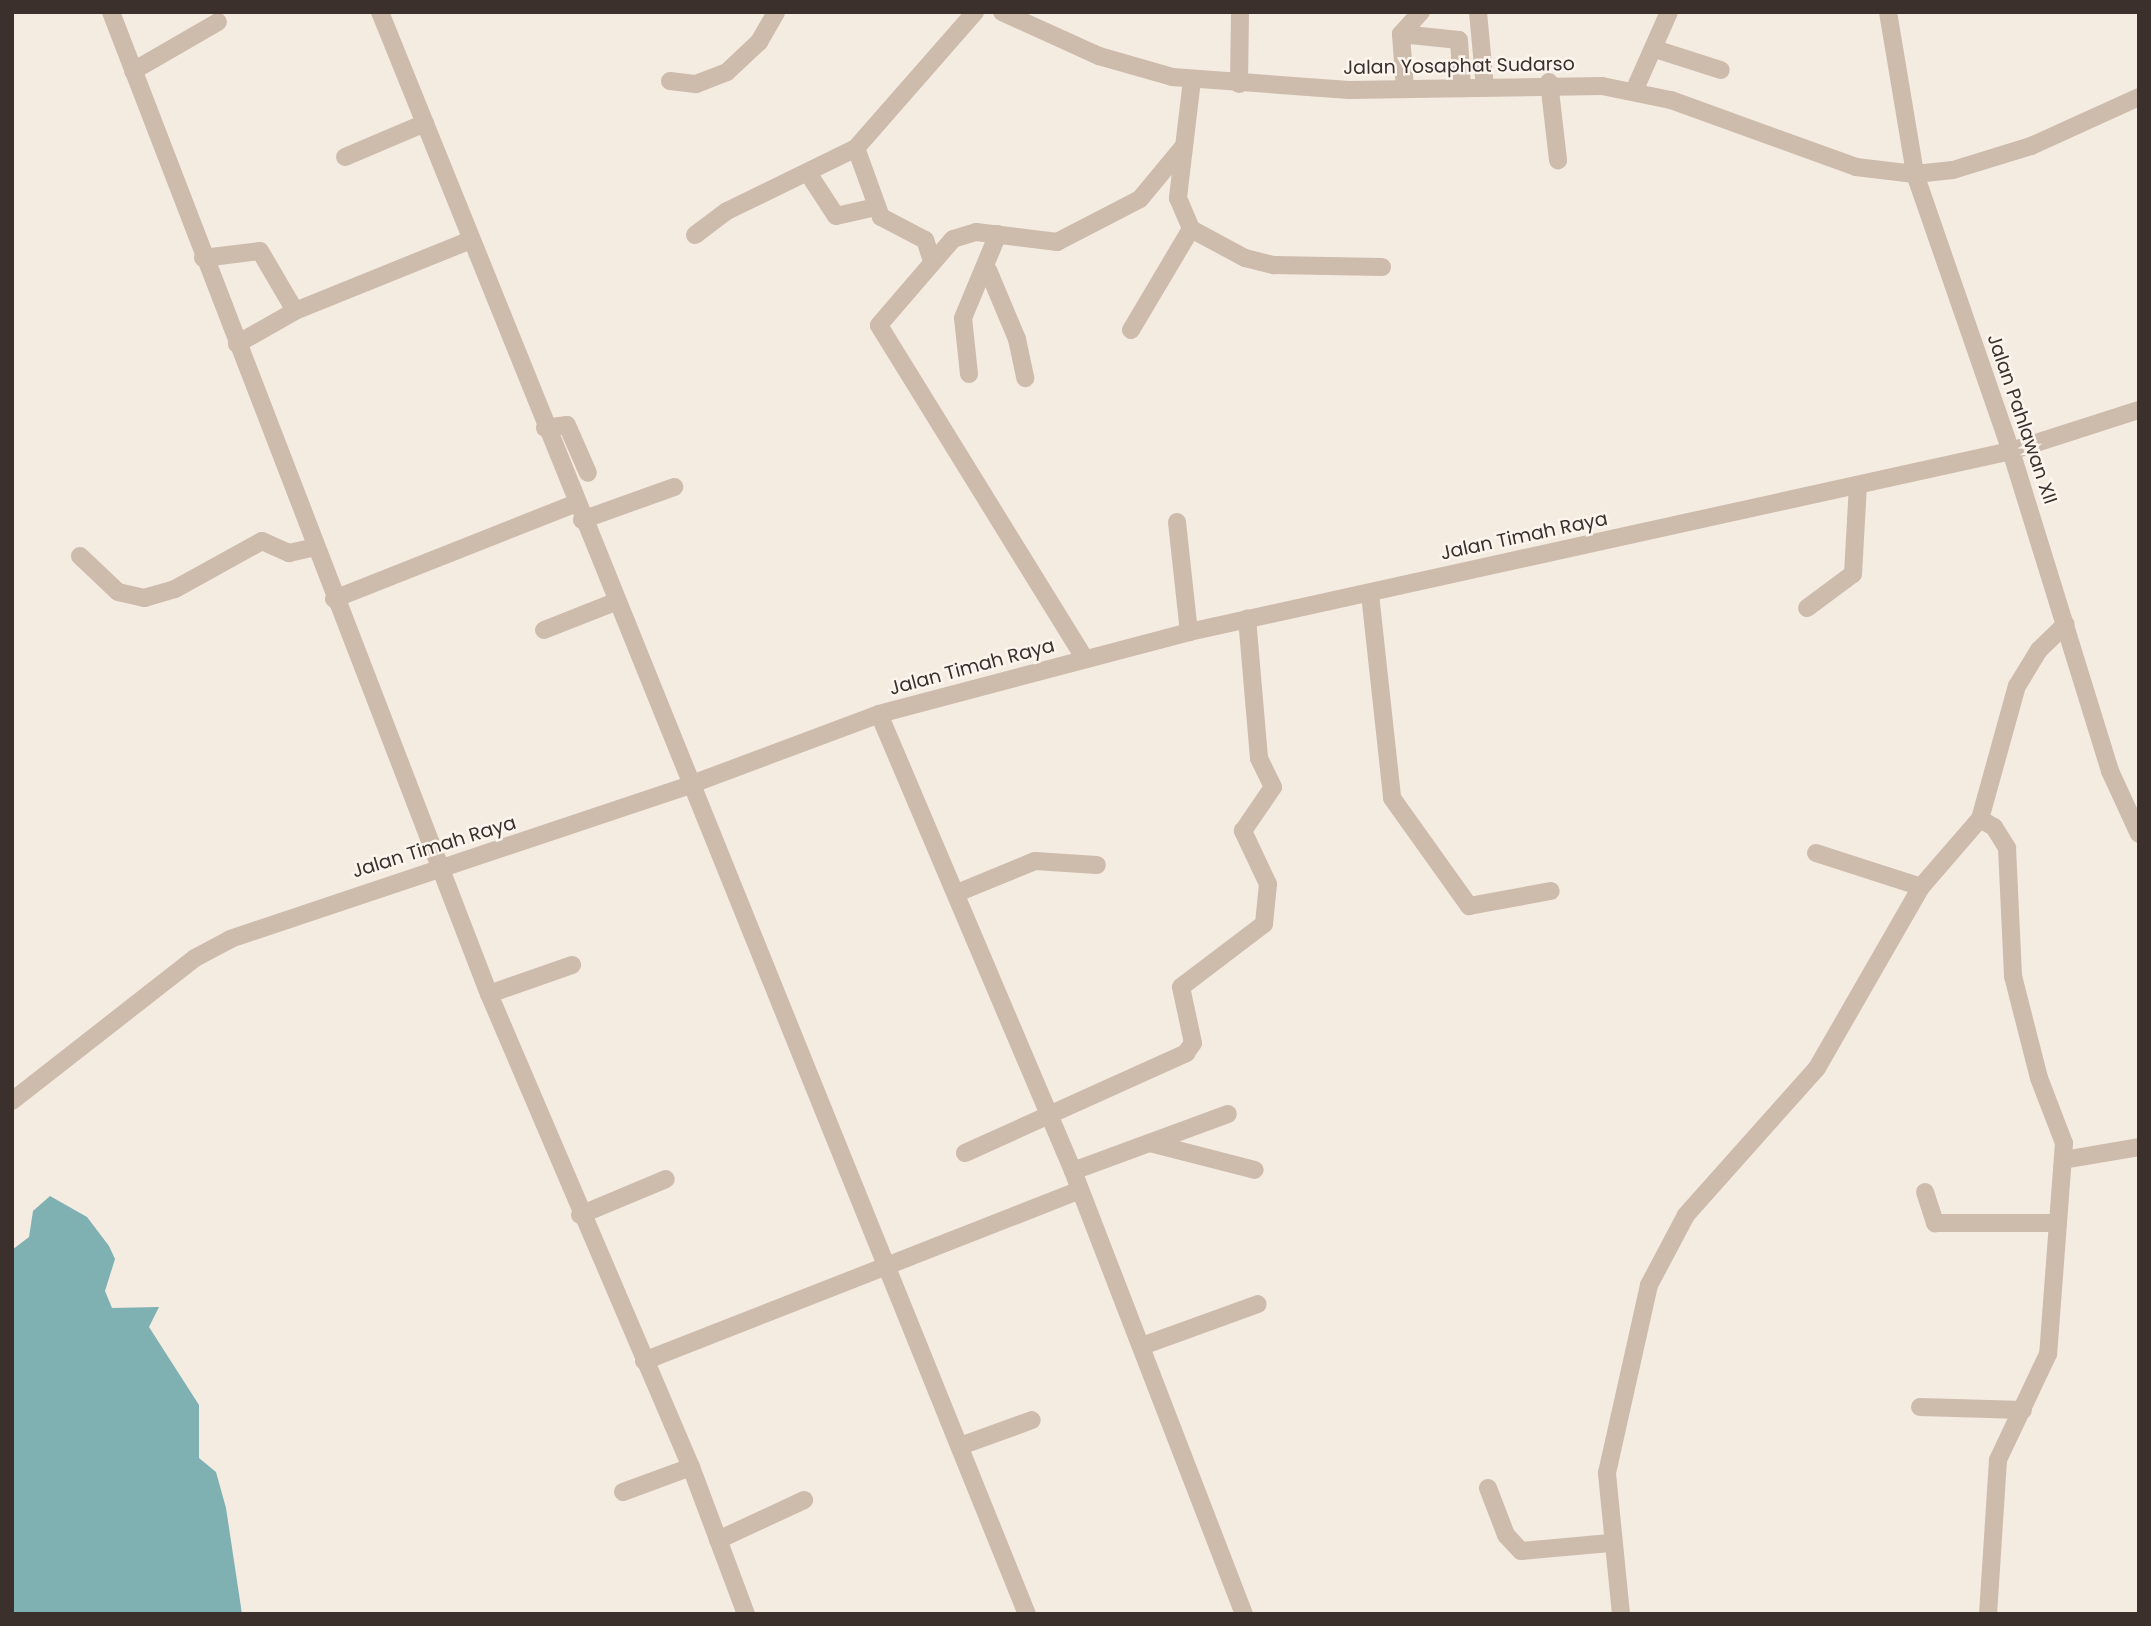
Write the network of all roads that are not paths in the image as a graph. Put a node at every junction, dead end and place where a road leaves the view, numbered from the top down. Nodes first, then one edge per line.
1 (111, 12) edge
2 (380, 12) edge
3 (776, 12) edge
4 (975, 12) edge
5 (1002, 12) edge
6 (1240, 12) edge
7 (1420, 12) edge
8 (1478, 12) edge
9 (1669, 12) edge
10 (1888, 12) edge
11 (218, 22) dead end
12 (1401, 34) junction
13 (1655, 50) junction
14 (1721, 70) dead end
15 (134, 71) junction
16 (1192, 80) junction
17 (670, 81) dead end
18 (1549, 82) junction
19 (1239, 84) junction
20 (1462, 88) junction
21 (1485, 88) junction
22 (1405, 89) junction
23 (1634, 91) junction
24 (2139, 97) edge
25 (425, 123) junction
26 (1184, 147) junction
27 (856, 148) junction
28 (345, 157) dead end
29 (1558, 160) dead end
30 (808, 173) junction
31 (1915, 174) junction
32 (876, 207) junction
33 (1191, 229) junction
34 (998, 234) junction
35 (695, 235) dead end
36 (471, 240) junction
37 (203, 258) junction
38 (932, 261) junction
39 (1382, 267) dead end
40 (988, 270) junction
41 (295, 311) junction
42 (1131, 330) dead end
43 (237, 344) junction
44 (969, 374) dead end
45 (1025, 378) dead end
46 (2139, 410) edge
47 (545, 428) junction
48 (2011, 451) junction
49 (588, 473) dead end
50 (1858, 485) junction
51 (674, 488) dead end
52 (576, 503) junction
53 (583, 520) junction
54 (1177, 522) dead end
55 (314, 547) junction
56 (80, 556) dead end
57 (1370, 594) junction
58 (334, 599) junction
59 (615, 602) junction
60 (1807, 608) dead end
61 (1247, 619) junction
62 (2066, 624) junction
63 (544, 631) dead end
64 (1189, 632) junction
65 (1085, 659) junction
66 (879, 714) junction
67 (692, 784) junction
68 (1980, 819) junction
69 (2139, 834) edge
70 (1816, 853) dead end
71 (1097, 865) dead end
72 (440, 869) junction
73 (1920, 887) junction
74 (1551, 891) dead end
75 (957, 893) junction
76 (572, 965) dead end
77 (489, 994) junction
78 (12, 1101) edge
79 (1228, 1114) dead end
80 (1051, 1118) junction
81 (1150, 1143) junction
82 (2139, 1147) edge
83 (965, 1153) dead end
84 (2063, 1160) junction
85 (1255, 1170) dead end
86 (1073, 1171) junction
87 (666, 1179) dead end
88 (1080, 1190) junction
89 (1925, 1192) dead end
90 (580, 1215) junction
91 (2056, 1223) junction
92 (888, 1261) junction
93 (1258, 1304) dead end
94 (1142, 1346) junction
95 (644, 1361) junction
96 (1920, 1407) dead end
97 (2023, 1410) junction
98 (1032, 1420) dead end
99 (962, 1445) junction
100 (691, 1467) junction
101 (1488, 1488) dead end
102 (623, 1492) dead end
103 (804, 1500) dead end
104 (718, 1540) junction
105 (1610, 1543) junction
106 (746, 1614) edge
107 (1027, 1614) edge
108 (1244, 1614) edge
109 (1621, 1614) edge
110 (1988, 1614) edge

1 - 15 street
2 - 25 street
3 - 17 street
4 - 27 street
5 - 16 street, Jalan Yosaphat Sudarso
6 - 19 street
7 - 12 street
8 - 21 street
9 - 13 street
10 - 31 street, Jalan Pahlawan XII
11 - 15 street
12 - 20 street
12 - 22 street
13 - 14 street
13 - 23 street
15 - 37 street
16 - 19 street, Jalan Yosaphat Sudarso
16 - 26 street
18 - 21 street, Jalan Yosaphat Sudarso
18 - 23 street, Jalan Yosaphat Sudarso
18 - 29 street
19 - 22 street, Jalan Yosaphat Sudarso
20 - 21 street, Jalan Yosaphat Sudarso
20 - 22 street, Jalan Yosaphat Sudarso
23 - 31 street, Jalan Yosaphat Sudarso
24 - 31 street, Jalan Yosaphat Sudarso
25 - 28 street
25 - 36 street
26 - 33 street
26 - 34 street
27 - 30 street
27 - 32 street
30 - 32 street
30 - 35 street
31 - 48 street, Jalan Pahlawan XII
32 - 38 street
33 - 39 street
33 - 42 street
34 - 38 street
34 - 40 street
36 - 41 street
36 - 47 street
37 - 41 street
37 - 43 street
38 - 65 street
40 - 44 street
40 - 45 street
41 - 43 street
43 - 55 street
46 - 48 street, Jalan Timah Raya
47 - 49 street
47 - 52 street
48 - 50 street, Jalan Timah Raya
48 - 62 street, Jalan Pahlawan XII
50 - 57 street, Jalan Timah Raya
50 - 60 street
51 - 53 street
52 - 53 street
52 - 58 street
53 - 59 street
54 - 64 street
55 - 56 street
55 - 58 street
57 - 61 street, Jalan Timah Raya
57 - 74 street
58 - 72 street
59 - 63 street
59 - 67 street
61 - 64 street, Jalan Timah Raya
61 - 80 street
62 - 68 street
62 - 69 street, Jalan Pahlawan XII
64 - 65 street, Jalan Timah Raya
65 - 66 street, Jalan Timah Raya
66 - 67 street, Jalan Timah Raya
66 - 75 street
67 - 72 street, Jalan Timah Raya
67 - 92 street
68 - 73 street
68 - 84 street
70 - 73 street
71 - 75 street
72 - 77 street
72 - 78 street, Jalan Timah Raya
73 - 105 street
75 - 80 street
76 - 77 street
77 - 90 street
79 - 81 street
80 - 83 street
80 - 86 street
81 - 85 street
81 - 86 street
82 - 84 street
84 - 91 street
86 - 88 street
87 - 90 street
88 - 92 street
88 - 94 street
89 - 91 street
90 - 95 street
91 - 97 street
92 - 95 street
92 - 99 street
93 - 94 street
94 - 108 street
95 - 100 street
96 - 97 street
97 - 110 street
98 - 99 street
99 - 107 street
100 - 102 street
100 - 104 street
101 - 105 street
103 - 104 street
104 - 106 street
105 - 109 street

